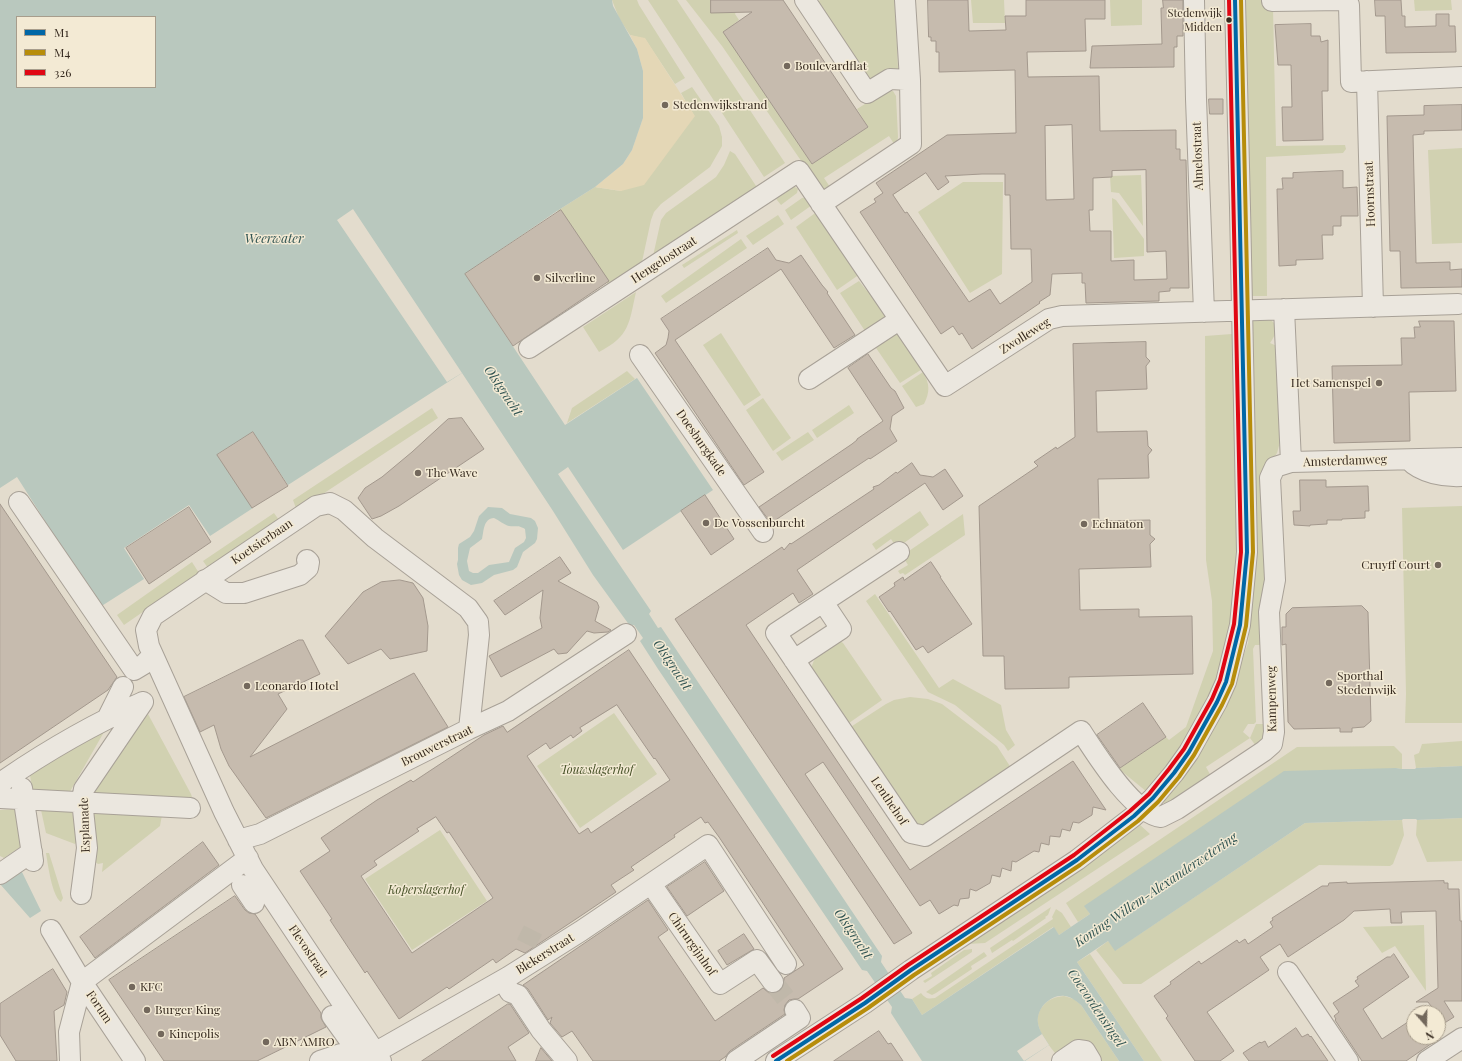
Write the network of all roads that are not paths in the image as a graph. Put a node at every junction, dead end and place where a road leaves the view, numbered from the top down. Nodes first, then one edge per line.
1 (805, 0) edge
2 (906, 0) edge
3 (1194, 0) edge
4 (1235, 0) edge
5 (1272, 1) edge
6 (1462, 77) edge
7 (910, 80) junction
8 (1367, 81) junction
9 (799, 171) joint
10 (821, 204) junction
11 (1458, 304) dead end
12 (1373, 307) junction
13 (1284, 310) junction
14 (1242, 311) junction
15 (1204, 312) junction
16 (899, 320) junction
17 (528, 348) dead end
18 (640, 355) dead end
19 (809, 380) dead end
20 (1462, 458) edge
21 (1408, 459) junction
22 (1291, 462) junction
23 (1462, 476) edge
24 (20, 502) dead end
25 (763, 532) dead end
26 (899, 552) dead end
27 (307, 560) dead end
28 (205, 580) junction
29 (823, 602) junction
30 (626, 634) dead end
31 (153, 655) junction
32 (794, 660) junction
33 (123, 687) dead end
34 (108, 717) junction
35 (469, 729) junction
36 (1081, 731) joint
37 (18, 770) junction
38 (0, 783) edge
39 (0, 798) edge
40 (24, 800) junction
41 (83, 803) junction
42 (190, 808) dead end
43 (1143, 808) junction
44 (238, 840) junction
45 (248, 858) junction
46 (1, 870) edge
47 (651, 884) junction
48 (242, 885) dead end
49 (279, 888) dead end
50 (81, 894) dead end
51 (51, 930) dead end
52 (786, 964) tunnel mouth
53 (1288, 972) dead end
54 (503, 980) junction
55 (82, 982) junction
56 (773, 982) tunnel mouth
57 (330, 984) junction
58 (797, 1014) dead end
59 (332, 1016) dead end
60 (1462, 1038) edge
61 (360, 1057) edge
62 (70, 1061) edge
63 (135, 1061) edge
64 (320, 1061) edge
65 (566, 1061) edge
66 (736, 1061) edge
67 (776, 1061) edge
68 (1062, 1061) edge
69 (1091, 1061) edge
70 (1348, 1061) edge
71 (1427, 1061) edge

1 - 7 street
2 - 7 street
3 - 15 street, Almelostraat
4 - 14 street
5 - 8 street
6 - 8 street
7 - 10 street
8 - 12 street, Hoornstraat
9 - 10 street, Zwolleweg
9 - 17 street, Hengelostraat
10 - 16 street, Zwolleweg
11 - 12 street
12 - 13 street
13 - 14 street
13 - 22 street, Amsterdamweg
14 - 15 street, Zwolleweg
14 - 43 street
15 - 16 street, Zwolleweg
16 - 19 street
18 - 25 street, Doesburgkade
20 - 21 street, Amsterdamweg
21 - 22 street, Amsterdamweg
21 - 23 street
22 - 43 street, Kampenweg
24 - 31 street
26 - 29 street, Lenthehof
27 - 28 street
28 - 31 street, Koetsierbaan
28 - 35 street, Koetsierbaan
29 - 32 street, Lenthehof
29 - 32 street
30 - 35 street, Brouwerstraat
31 - 44 street, Koetsierbaan
32 - 36 street, Lenthehof
33 - 34 street
34 - 37 street
34 - 41 street, Esplanade
35 - 44 street, Brouwerstraat
36 - 43 street, Kampenweg
37 - 38 street
37 - 40 street
39 - 40 street
40 - 41 street
40 - 46 street
41 - 42 street
41 - 50 street, Esplanade
43 - 67 street
44 - 45 street, Flevostraat
45 - 55 street
45 - 57 street, Flevostraat
47 - 52 street, Blekerstraat
47 - 54 street, Blekerstraat
47 - 56 street, Chirurgijnhof
48 - 57 street
49 - 57 street
51 - 55 street
53 - 70 street
54 - 61 street, Blekerstraat
54 - 65 street
55 - 62 street, Forum
55 - 63 street, Forum
57 - 61 street, Flevostraat
58 - 66 street
59 - 61 street
60 - 71 street
61 - 64 street
68 - 69 street

